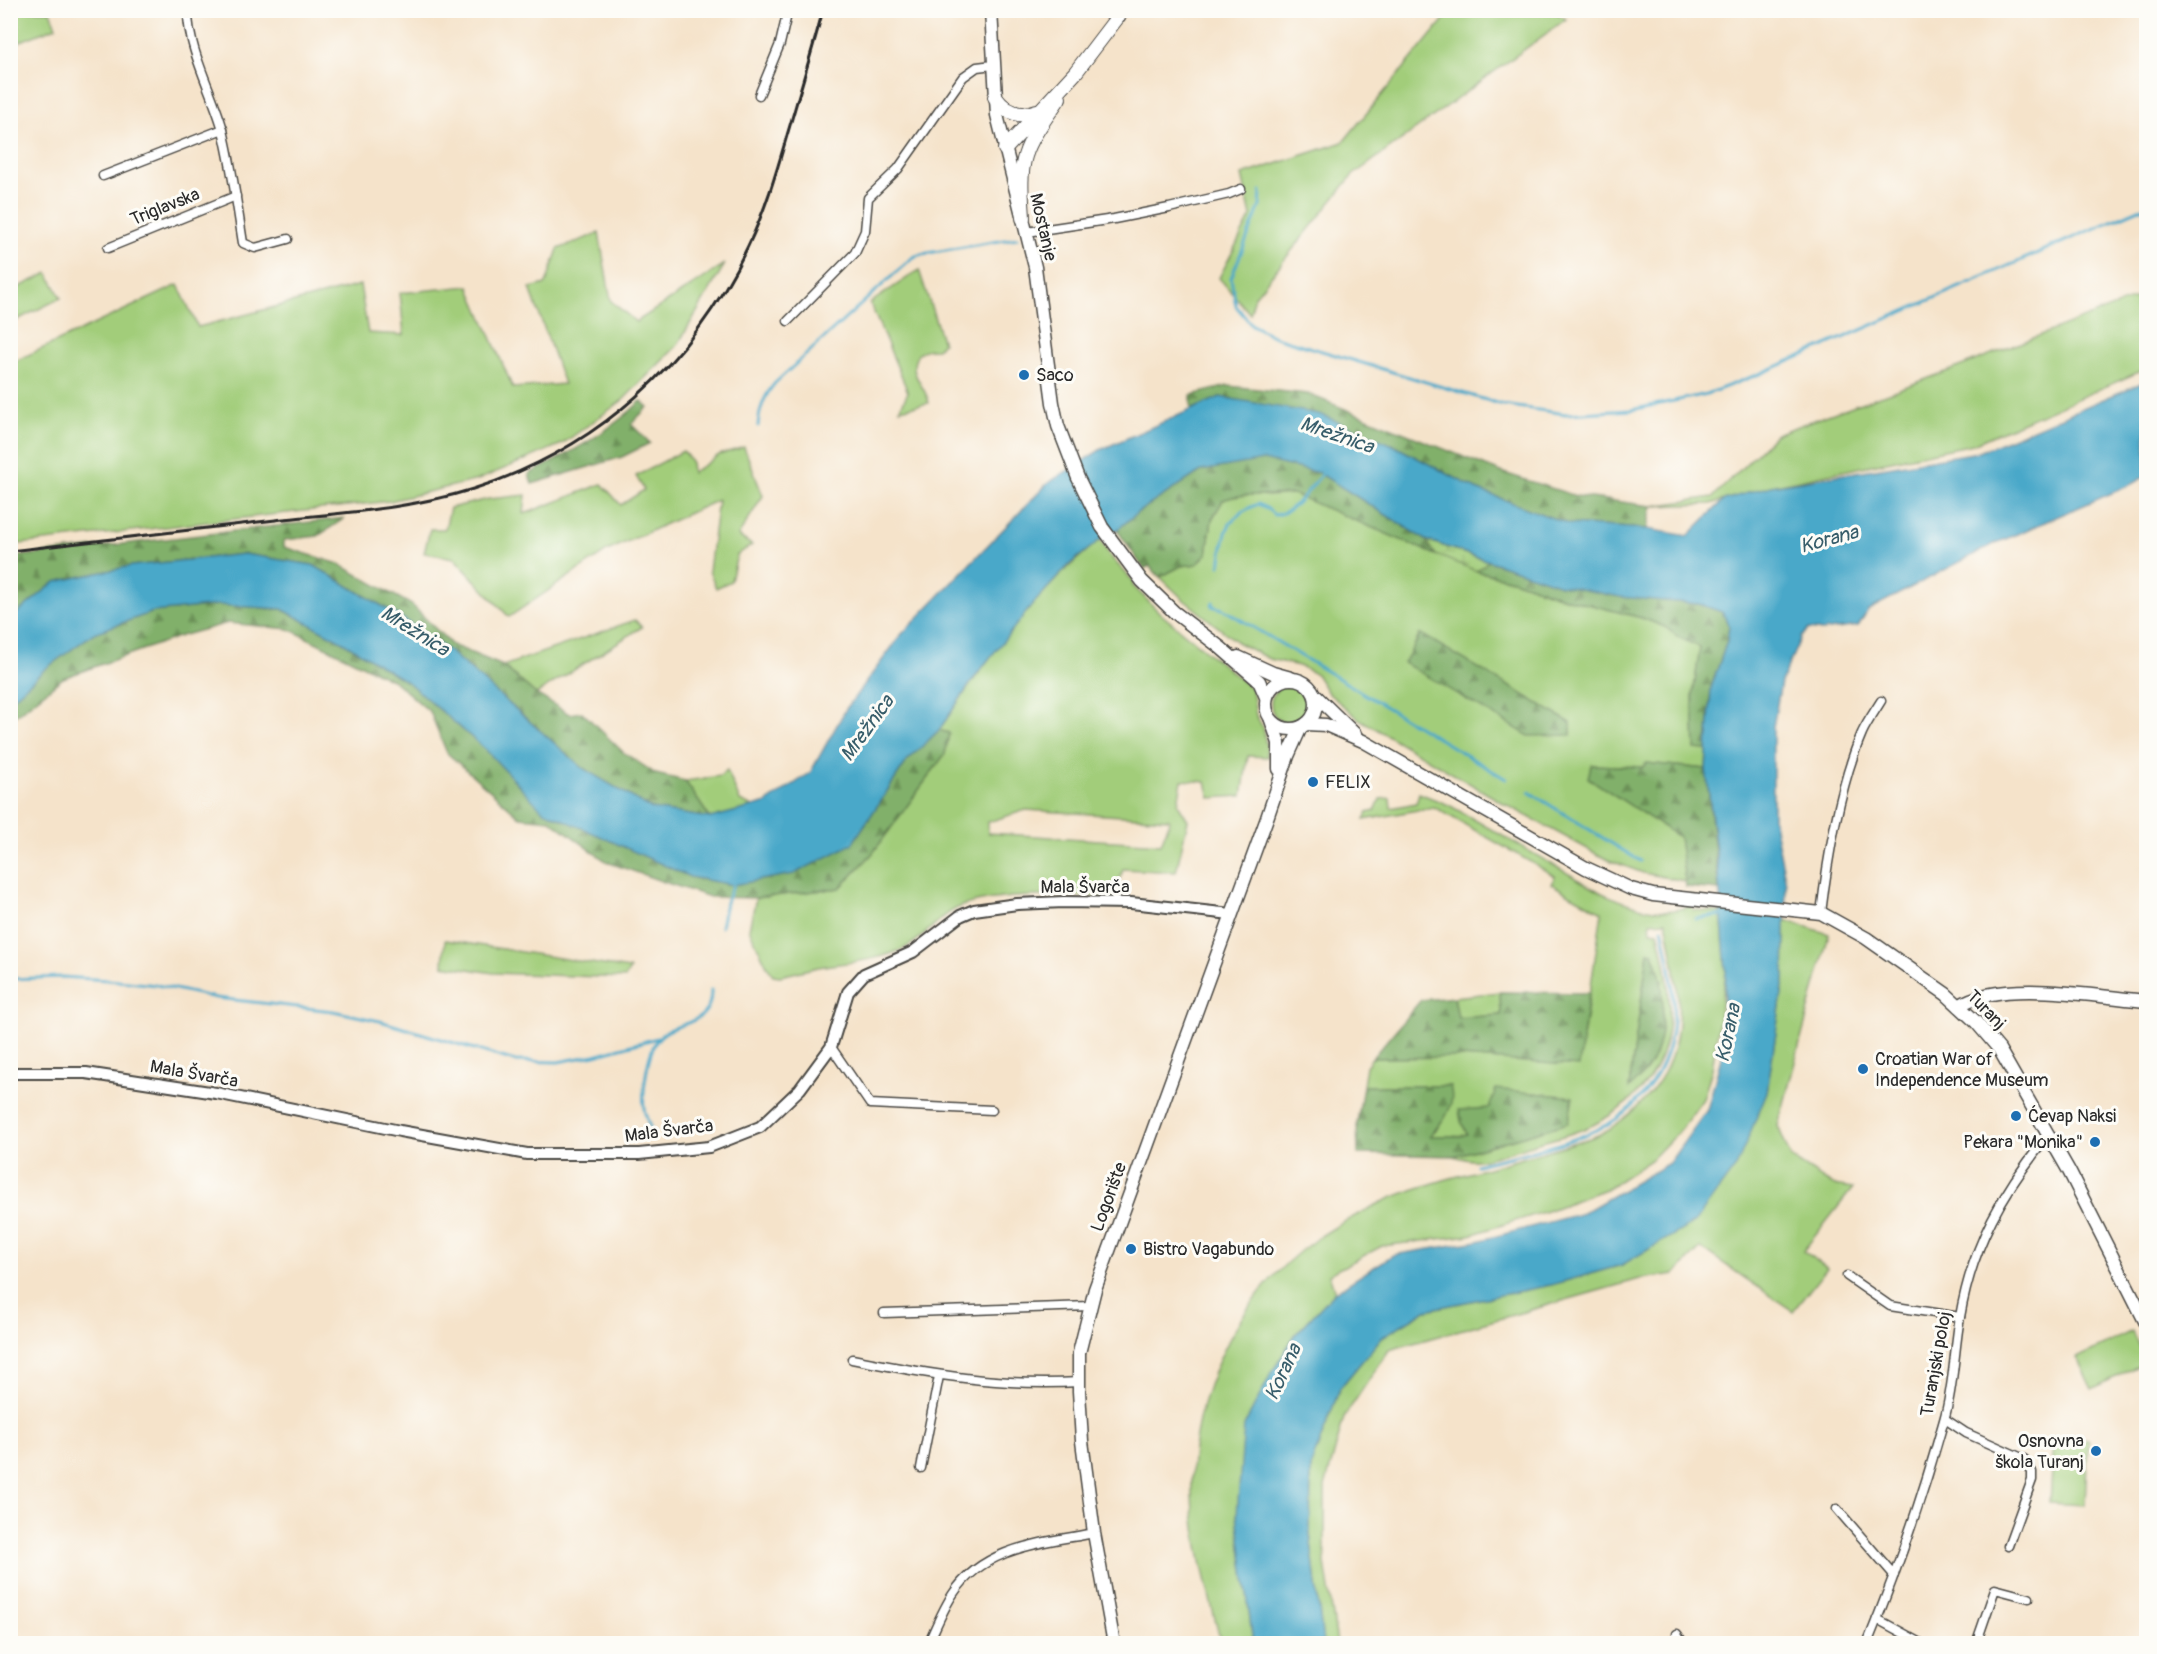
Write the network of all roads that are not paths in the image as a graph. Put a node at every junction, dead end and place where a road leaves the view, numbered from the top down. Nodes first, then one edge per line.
1 (188, 10) edge
2 (788, 10) edge
3 (991, 10) edge
4 (1123, 10) edge
5 (993, 65) junction
6 (1075, 73) junction
7 (759, 95) dead end
8 (995, 97) junction
9 (1039, 110) junction
10 (223, 129) junction
11 (1029, 146) junction
12 (1005, 149) junction
13 (103, 176) dead end
14 (1241, 189) dead end
15 (236, 196) junction
16 (1025, 225) junction
17 (288, 239) dead end
18 (108, 248) dead end
19 (788, 321) dead end
20 (1221, 648) junction
21 (1294, 679) junction
22 (1315, 695) junction
23 (1266, 698) junction
24 (1881, 701) dead end
25 (1271, 720) junction
26 (1304, 726) junction
27 (1363, 741) junction
28 (1279, 780) junction
29 (1821, 913) junction
30 (1231, 914) junction
31 (2146, 1001) edge
32 (1959, 1006) junction
33 (831, 1047) junction
34 (10, 1073) edge
35 (992, 1110) dead end
36 (2049, 1135) junction
37 (1847, 1276) dead end
38 (1090, 1306) junction
39 (884, 1313) dead end
40 (1960, 1317) junction
41 (2146, 1323) edge
42 (852, 1359) dead end
43 (939, 1376) junction
44 (1079, 1382) junction
45 (1945, 1419) junction
46 (921, 1468) dead end
47 (1837, 1509) dead end
48 (1094, 1533) junction
49 (2008, 1546) dead end
50 (1894, 1575) junction
51 (2029, 1598) dead end
52 (1877, 1619) junction
53 (1677, 1634) dead end
54 (928, 1644) edge
55 (1114, 1644) edge
56 (1684, 1644) edge
57 (1867, 1644) edge
58 (1923, 1644) edge
59 (1976, 1644) edge

1 - 10 street
2 - 7 street
3 - 5 main road, Mostanje
4 - 6 highway
5 - 8 main road, Mostanje
5 - 19 street
6 - 9 highway
6 - 11 highway
8 - 9 highway
8 - 12 main road, Mostanje
9 - 12 highway
10 - 13 street
10 - 15 street
11 - 12 highway
11 - 16 highway
12 - 16 main road, Mostanje
14 - 16 street
15 - 17 street
15 - 18 street, Triglavska
16 - 20 main road, Mostanje
20 - 21 main road
20 - 23 main road
21 - 22 main road
21 - 23 main road
22 - 26 main road
22 - 27 main road
23 - 25 main road
24 - 29 street
25 - 26 main road
25 - 28 main road, Logorište
26 - 27 main road
26 - 28 main road, Logorište
27 - 29 main road, Turanj
28 - 30 main road, Logorište
29 - 32 main road, Turanj
30 - 33 street, Mala Švarča
30 - 38 main road, Logorište
31 - 32 main road
32 - 36 main road, Turanj
33 - 34 street, Mala Švarča
33 - 35 street
36 - 40 street, Turanjski poloj
36 - 41 main road, Turanj
37 - 40 street
38 - 39 street
38 - 44 main road, Logorište
40 - 45 street, Turanjski poloj
42 - 43 street
43 - 44 street
43 - 46 street
44 - 48 main road, Logorište
45 - 49 street
45 - 50 street, Turanjski poloj
47 - 50 street
48 - 54 street
48 - 55 main road, Logorište
50 - 52 street, Turanjski poloj
51 - 59 street
52 - 57 street, Turanjski poloj
52 - 58 street
53 - 56 street

